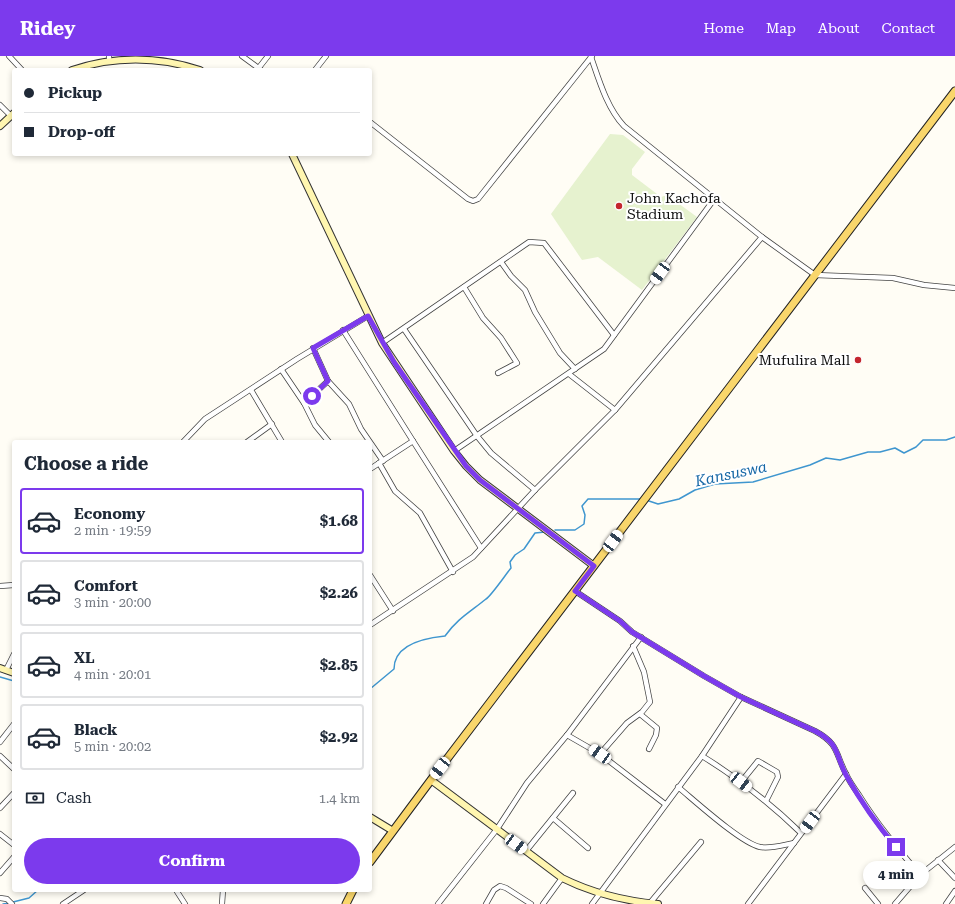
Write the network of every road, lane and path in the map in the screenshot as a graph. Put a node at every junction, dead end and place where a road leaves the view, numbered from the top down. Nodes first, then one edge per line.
1 (9, 56) edge
2 (242, 56) edge
3 (268, 56) edge
4 (326, 56) edge
5 (109, 57) edge
6 (592, 57) edge
7 (20, 68) edge
8 (78, 68) edge
9 (193, 68) edge
10 (258, 68) edge
11 (260, 68) edge
12 (317, 68) edge
13 (955, 91) edge
14 (0, 105) edge
15 (12, 114) edge
16 (372, 124) edge
17 (0, 126) edge
18 (293, 156) edge
19 (715, 198) junction
20 (762, 237) junction
21 (501, 262) junction
22 (815, 275) junction
23 (464, 287) junction
24 (955, 288) edge
25 (368, 316) junction
26 (404, 329) junction
27 (342, 330) junction
28 (614, 335) junction
29 (382, 343) junction
30 (313, 348) junction
31 (281, 369) junction
32 (575, 369) junction
33 (498, 373) dead end
34 (569, 374) junction
35 (328, 381) junction
36 (251, 390) junction
37 (304, 403) junction
38 (615, 410) junction
39 (272, 424) junction
40 (477, 436) junction
41 (185, 440) edge
42 (250, 440) edge
43 (281, 440) edge
44 (326, 440) edge
45 (369, 440) edge
46 (413, 441) junction
47 (372, 444) edge
48 (454, 451) junction
49 (384, 461) junction
50 (379, 464) junction
51 (372, 468) edge
52 (535, 490) junction
53 (519, 508) junction
54 (481, 548) junction
55 (594, 566) junction
56 (453, 572) junction
57 (372, 578) edge
58 (12, 585) edge
59 (0, 586) edge
60 (575, 591) junction
61 (393, 611) junction
62 (372, 624) edge
63 (641, 637) junction
64 (634, 646) junction
65 (12, 657) edge
66 (3, 669) edge
67 (741, 697) junction
68 (640, 714) junction
69 (12, 727) edge
70 (567, 735) junction
71 (0, 742) edge
72 (650, 749) dead end
73 (600, 754) junction
74 (0, 756) edge
75 (702, 756) junction
76 (12, 767) edge
77 (846, 774) junction
78 (430, 780) junction
79 (741, 782) junction
80 (678, 787) junction
81 (574, 793) dead end
82 (12, 795) edge
83 (766, 801) junction
84 (665, 804) junction
85 (0, 808) edge
86 (372, 818) edge
87 (553, 818) junction
88 (497, 829) junction
89 (393, 831) junction
90 (0, 834) edge
91 (801, 834) junction
92 (700, 842) dead end
93 (12, 843) edge
94 (794, 843) junction
95 (955, 846) edge
96 (588, 848) dead end
97 (526, 851) junction
98 (12, 859) edge
99 (372, 859) edge
100 (938, 860) junction
101 (0, 873) edge
102 (920, 875) junction
103 (562, 878) junction
104 (955, 878) edge
105 (865, 888) dead end
106 (955, 891) edge
107 (81, 892) edge
108 (177, 892) edge
109 (223, 892) edge
110 (352, 892) edge
111 (600, 893) junction
112 (0, 898) edge
113 (636, 902) edge
114 (650, 903) edge
115 (12, 904) edge
116 (63, 904) edge
117 (185, 904) edge
118 (222, 904) edge
119 (346, 904) edge
120 (438, 904) edge
121 (486, 904) edge
122 (531, 904) edge
123 (542, 904) edge
124 (592, 904) edge
125 (658, 904) edge
126 (748, 904) edge
127 (878, 904) edge
128 (895, 904) edge
129 (946, 904) edge

1 - 7 street
2 - 10 street
3 - 11 street
4 - 12 street
5 - 8 street
5 - 9 street
6 - 16 street
6 - 19 street
13 - 22 main road
14 - 15 street
15 - 17 street
18 - 25 street
19 - 20 street
19 - 28 street
20 - 22 street
20 - 38 street
21 - 23 street
21 - 28 street
21 - 32 street
22 - 24 street
22 - 55 main road
23 - 26 street
23 - 33 street
25 - 27 street
25 - 29 street
26 - 29 street
26 - 40 street
27 - 30 street
27 - 46 street
28 - 32 street
29 - 48 street
30 - 31 street
30 - 35 street
31 - 36 street
31 - 37 street
32 - 34 street
34 - 38 street
34 - 40 street
35 - 37 street
35 - 45 street
36 - 39 street
36 - 41 street
37 - 44 street
38 - 52 street
39 - 42 street
39 - 43 street
40 - 48 street
40 - 52 street
46 - 49 street
46 - 54 street
47 - 49 street
48 - 53 street
49 - 50 street
50 - 51 street
50 - 56 street
52 - 53 street
53 - 54 street
53 - 55 street
54 - 56 street
55 - 60 main road
56 - 61 street
57 - 61 street
58 - 59 street
60 - 63 street
60 - 78 main road
61 - 62 street
63 - 64 street
63 - 67 street
64 - 68 street
64 - 70 street
65 - 66 street
67 - 75 street
67 - 77 street
68 - 72 street
68 - 73 street
69 - 71 street
70 - 73 street
70 - 88 street
73 - 84 street
74 - 76 street
75 - 79 street
75 - 80 street
77 - 91 street
77 - 102 street
78 - 88 street
78 - 89 main road
79 - 83 street
79 - 83 street
80 - 84 street
80 - 94 street
81 - 87 street
82 - 85 street
83 - 91 street
84 - 111 street
86 - 89 street
87 - 96 street
87 - 97 street
88 - 97 street
88 - 120 street
89 - 99 main road
90 - 93 street
91 - 94 street
92 - 114 street
94 - 126 street
95 - 100 street
97 - 103 street
98 - 101 street
100 - 102 street
100 - 104 street
102 - 128 street
103 - 111 street
103 - 123 street
105 - 127 street
106 - 129 street
107 - 116 street
108 - 117 street
109 - 118 street
110 - 119 main road
111 - 113 street
111 - 124 street
112 - 115 street
113 - 114 street
114 - 125 street
121 - 122 street

